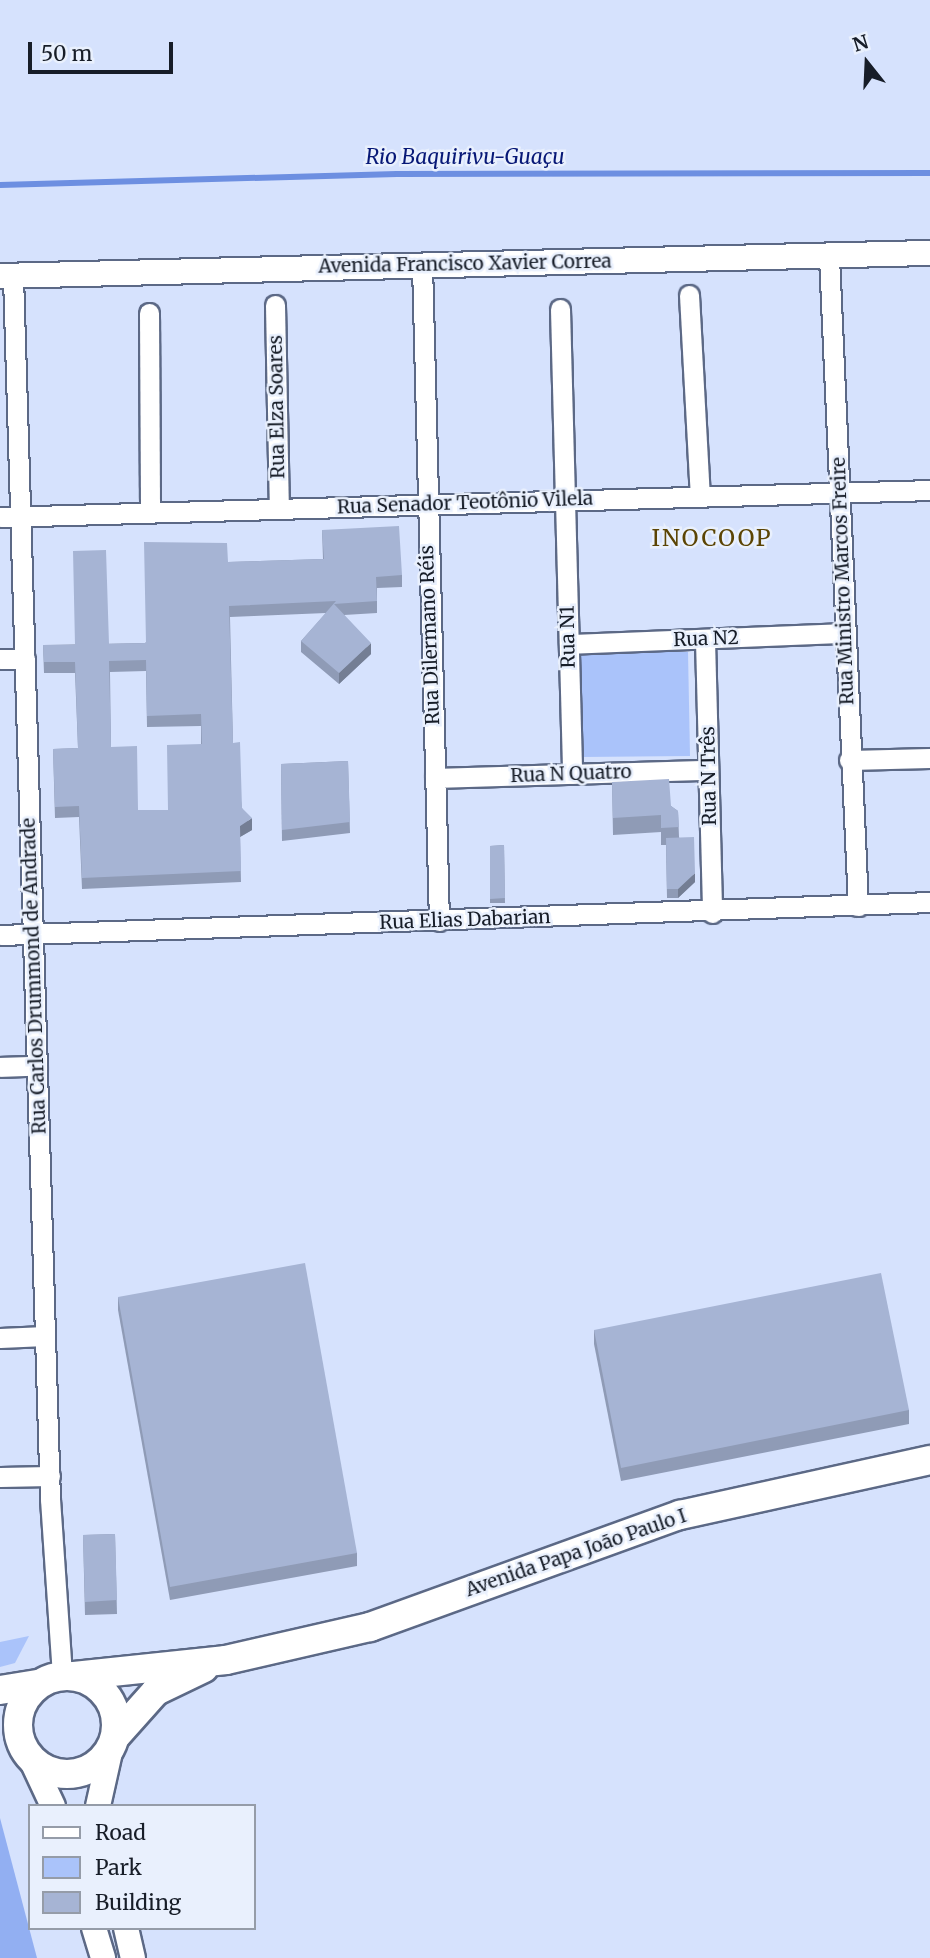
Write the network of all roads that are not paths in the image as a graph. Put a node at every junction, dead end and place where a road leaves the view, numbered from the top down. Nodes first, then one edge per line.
1 (930, 253) edge
2 (829, 257) junction
3 (422, 264) junction
4 (6, 276) edge
5 (689, 295) dead end
6 (275, 305) dead end
7 (560, 309) dead end
8 (149, 313) dead end
9 (930, 489) edge
10 (842, 494) junction
11 (700, 496) junction
12 (565, 500) junction
13 (426, 504) junction
14 (279, 508) junction
15 (150, 512) junction
16 (21, 516) junction
17 (0, 517) edge
18 (843, 633) junction
19 (705, 640) junction
20 (569, 644) junction
21 (0, 659) edge
22 (24, 659) junction
23 (930, 758) edge
24 (849, 760) junction
25 (708, 770) junction
26 (572, 774) junction
27 (435, 778) junction
28 (930, 902) edge
29 (858, 905) junction
30 (712, 913) junction
31 (439, 921) junction
32 (33, 934) junction
33 (0, 935) edge
34 (37, 1066) junction
35 (0, 1067) edge
36 (45, 1336) junction
37 (0, 1338) edge
38 (930, 1460) edge
39 (50, 1476) junction
40 (0, 1477) edge
41 (226, 1660) junction
42 (58, 1678) junction
43 (0, 1690) edge
44 (113, 1743) junction
45 (18, 1746) edge
46 (52, 1804) edge
47 (98, 1804) edge
48 (95, 1930) edge
49 (126, 1930) edge
50 (103, 1958) edge
51 (133, 1958) edge

1 - 2 street, Avenida Francisco Xavier Correa
2 - 3 street, Avenida Francisco Xavier Correa
2 - 10 street, Rua Ministro Marcos Freire
3 - 4 street, Avenida Francisco Xavier Correa
3 - 13 street, Rua Dilermano Réis
4 - 16 street, Rua Carlos Drummond de Andrade
5 - 11 street
6 - 14 street, Rua Elza Soares
7 - 12 street, Rua N1
8 - 15 street
9 - 10 street, Rua Senador Teotônio Vilela
10 - 11 street, Rua Senador Teotônio Vilela
10 - 18 street, Rua Ministro Marcos Freire
11 - 12 street, Rua Senador Teotônio Vilela
12 - 13 street, Rua Senador Teotônio Vilela
12 - 20 street, Rua N1
13 - 14 street, Rua Senador Teotônio Vilela
13 - 27 street, Rua Dilermano Réis
14 - 15 street, Rua Senador Teotônio Vilela
15 - 16 street, Rua Senador Teotônio Vilela
16 - 17 street, Rua Senador Teotônio Vilela
16 - 22 street, Rua Carlos Drummond de Andrade
18 - 19 street, Rua N2
18 - 24 street, Rua Ministro Marcos Freire
19 - 20 street, Rua N2
19 - 25 street, Rua N Três
20 - 26 street, Rua N1
21 - 22 street
22 - 32 street, Rua Carlos Drummond de Andrade
23 - 24 street
24 - 29 street, Rua Ministro Marcos Freire
25 - 26 street, Rua N Quatro
25 - 30 street, Rua N Três
26 - 27 street, Rua N Quatro
27 - 31 street, Rua Dilermano Réis
28 - 29 street, Rua Elias Dabarian
29 - 30 street, Rua Elias Dabarian
30 - 31 street, Rua Elias Dabarian
31 - 32 street, Rua Elias Dabarian
32 - 33 street, Rua Elias Dabarian
32 - 34 street, Rua Carlos Drummond de Andrade
34 - 35 street
34 - 36 street, Rua Carlos Drummond de Andrade
36 - 37 street
36 - 39 street, Rua Carlos Drummond de Andrade
38 - 41 main road, Avenida Papa João Paulo I
39 - 40 street
39 - 42 street, Rua Carlos Drummond de Andrade
41 - 42 main road, Avenida Papa João Paulo I
41 - 44 main road, Avenida Papa João Paulo I
42 - 43 main road, Avenida Papa João Paulo I
42 - 44 main road
42 - 45 main road
44 - 45 main road
44 - 47 street
45 - 46 street
48 - 50 street
49 - 51 street

